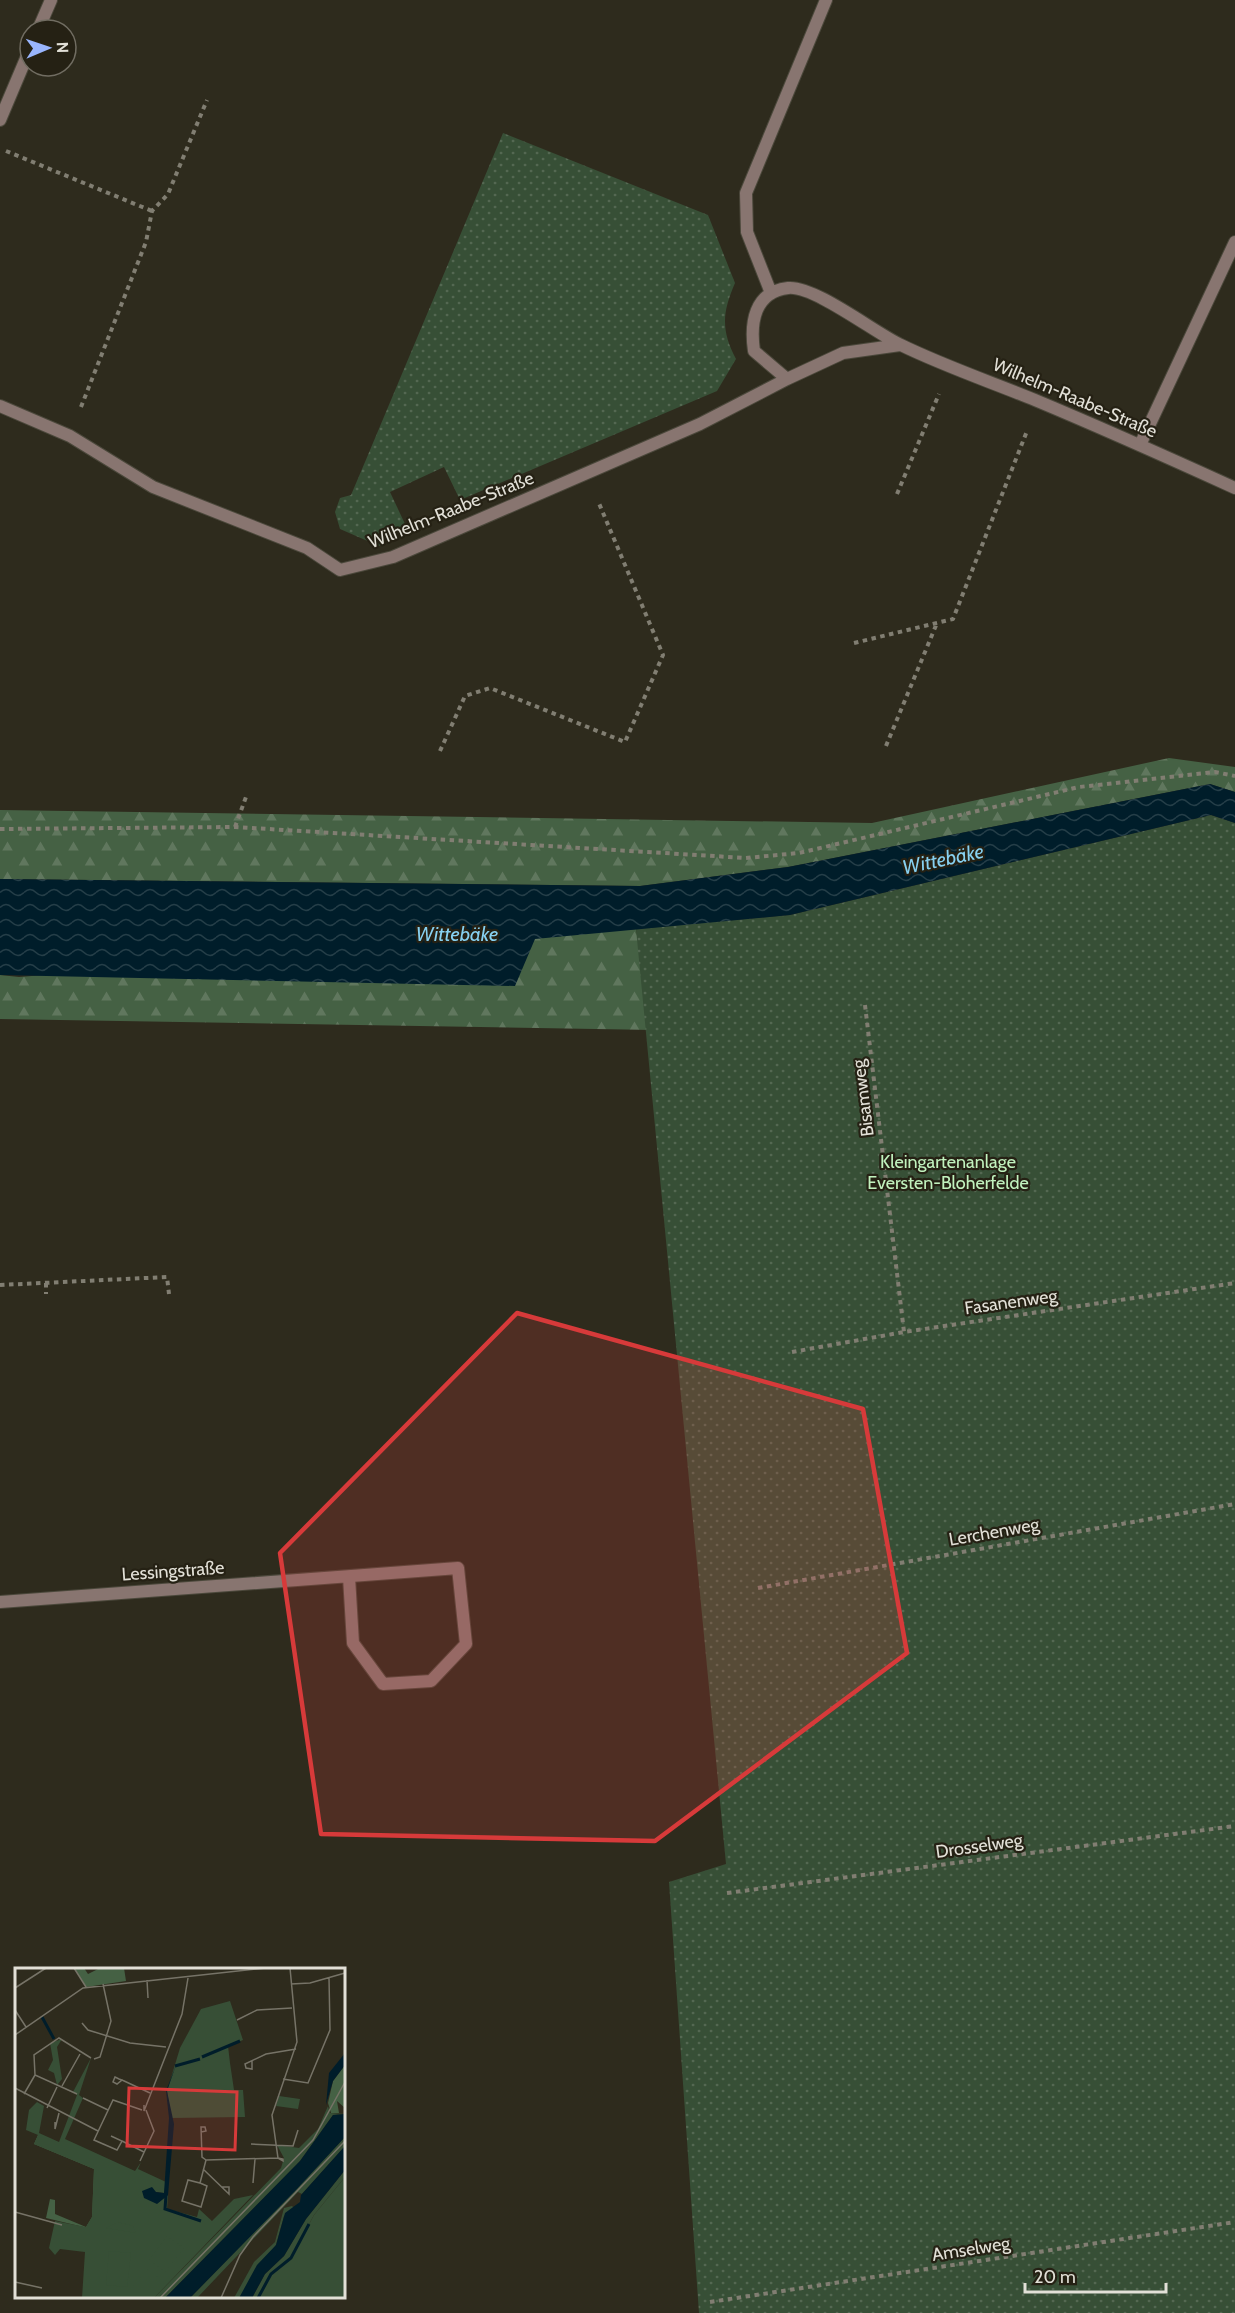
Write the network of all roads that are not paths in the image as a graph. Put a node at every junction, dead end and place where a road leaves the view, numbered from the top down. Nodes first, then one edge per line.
1 (51, 0) edge
2 (826, 0) edge
3 (43, 18) edge
4 (18, 78) edge
5 (0, 120) edge
6 (1235, 242) edge
7 (771, 294) junction
8 (900, 345) junction
9 (787, 379) junction
10 (0, 406) edge
11 (1140, 446) junction
12 (1235, 488) edge
13 (349, 1577) junction
14 (0, 1602) edge

1 - 3 street
2 - 7 street
4 - 5 street
6 - 11 street
7 - 8 street, Wilhelm-Raabe-Straße
7 - 9 street
8 - 9 street, Wilhelm-Raabe-Straße
8 - 11 street, Wilhelm-Raabe-Straße
9 - 10 street, Wilhelm-Raabe-Straße
11 - 12 street, Wilhelm-Raabe-Straße
13 - 13 street, Lessingstraße
13 - 14 street, Lessingstraße

